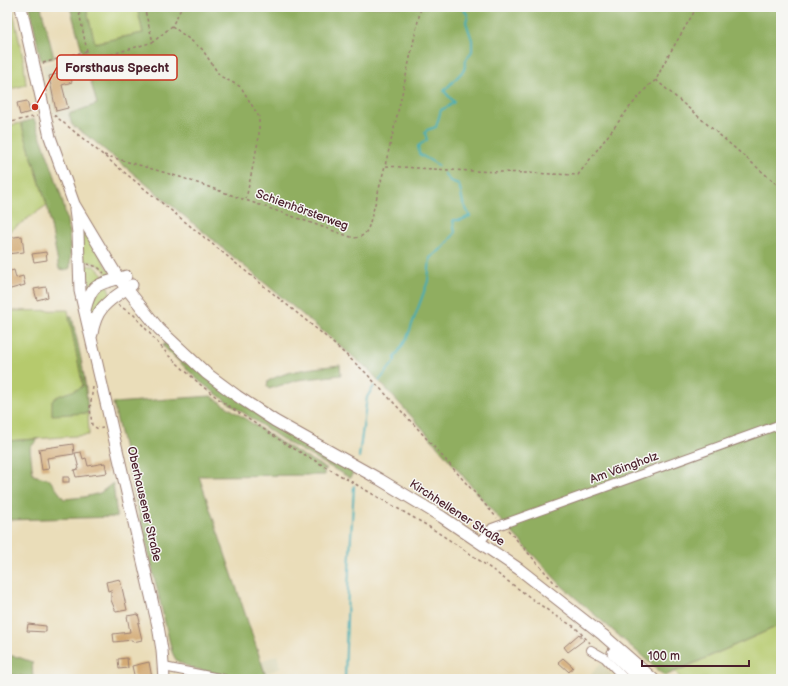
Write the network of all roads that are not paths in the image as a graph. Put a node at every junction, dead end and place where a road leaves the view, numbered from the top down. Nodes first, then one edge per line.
1 (21, 7) edge
2 (45, 114) junction
3 (74, 204) junction
4 (126, 282) junction
5 (84, 312) junction
6 (92, 336) junction
7 (781, 424) edge
8 (480, 542) junction
9 (570, 610) junction
10 (591, 650) dead end
11 (164, 667) junction
12 (164, 679) edge
13 (224, 679) edge
14 (624, 679) edge
15 (639, 679) edge
16 (653, 679) edge

1 - 2 main road, Oberhausener Straße
2 - 3 main road, Oberhausener Straße
2 - 4 main road, Oberhausener Straße
3 - 4 main road, Oberhausener Straße
3 - 5 main road, Oberhausener Straße
4 - 5 main road
4 - 6 main road, Oberhausener Straße
4 - 8 main road, Kirchhellener Straße
5 - 6 main road, Oberhausener Straße
6 - 11 main road, Oberhausener Straße
7 - 8 street, Am Vöingholz
8 - 9 main road, Kirchhellener Straße
9 - 15 main road, Kirchhellener Straße
9 - 16 main road, Kirchhellener Straße
10 - 14 street
11 - 12 main road, Oberhausener Straße
11 - 13 street

